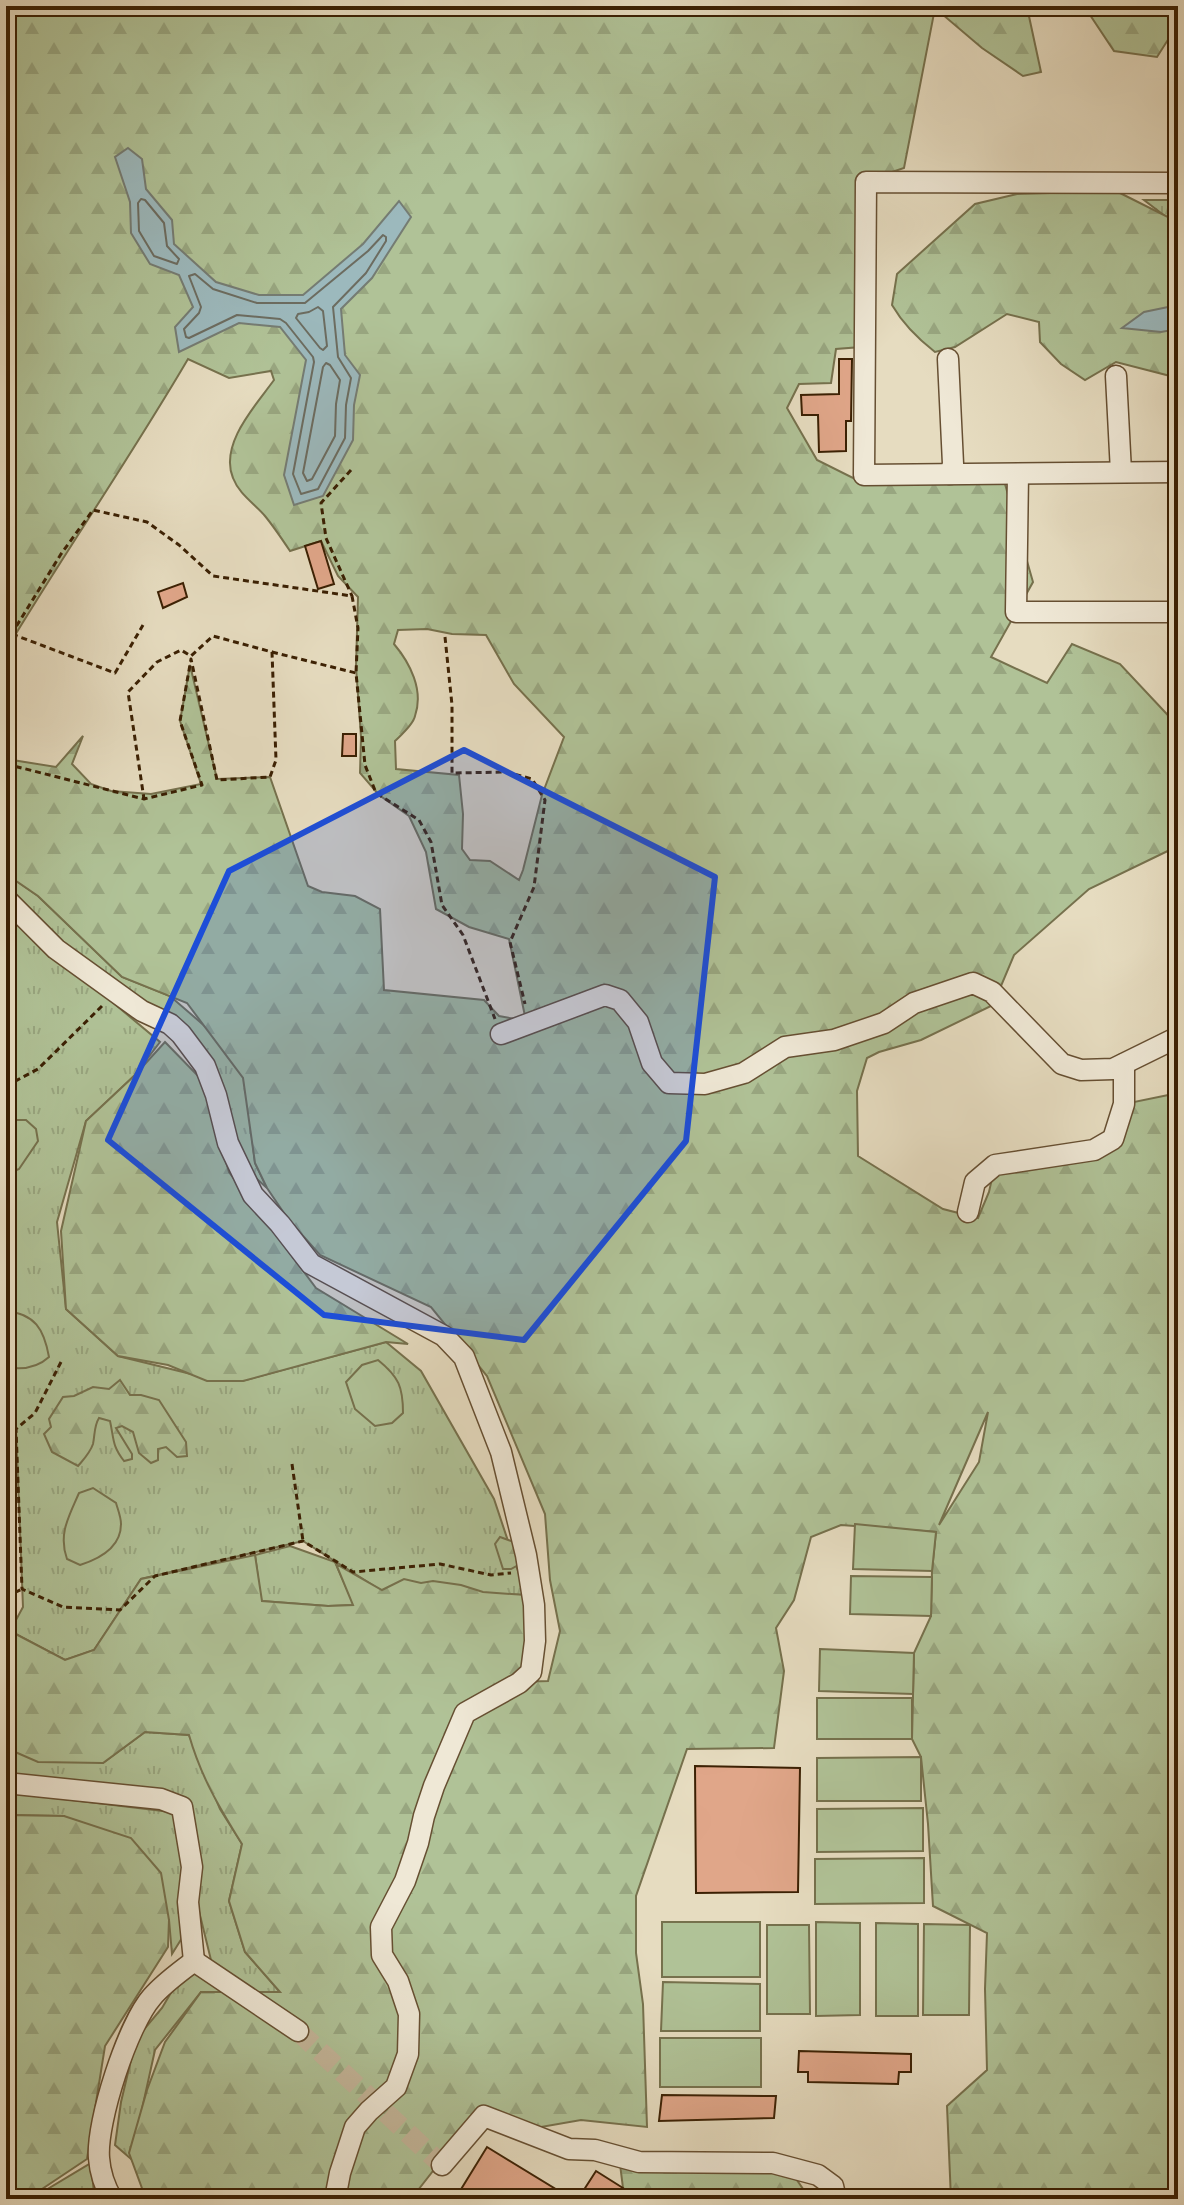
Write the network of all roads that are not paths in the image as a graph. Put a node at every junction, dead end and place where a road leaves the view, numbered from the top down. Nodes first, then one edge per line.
1 (1178, 183) edge
2 (948, 359) dead end
3 (1116, 376) dead end
4 (1121, 472) junction
5 (1178, 472) edge
6 (950, 474) junction
7 (1018, 474) junction
8 (1178, 612) edge
9 (6, 899) edge
10 (501, 1034) road end
11 (1178, 1037) edge
12 (1124, 1064) junction
13 (968, 1212) dead end
14 (6, 1783) edge
15 (194, 1961) junction
16 (298, 2031) tunnel mouth
17 (442, 2165) dead end
18 (112, 2199) edge
19 (335, 2199) edge
20 (836, 2199) edge

1 - 6 street
2 - 6 street
3 - 4 street
4 - 5 street
4 - 7 street
6 - 7 street
7 - 8 street
9 - 19 street
10 - 12 street
11 - 12 street
12 - 13 street
14 - 15 street
15 - 16 street
15 - 18 street
17 - 20 street

